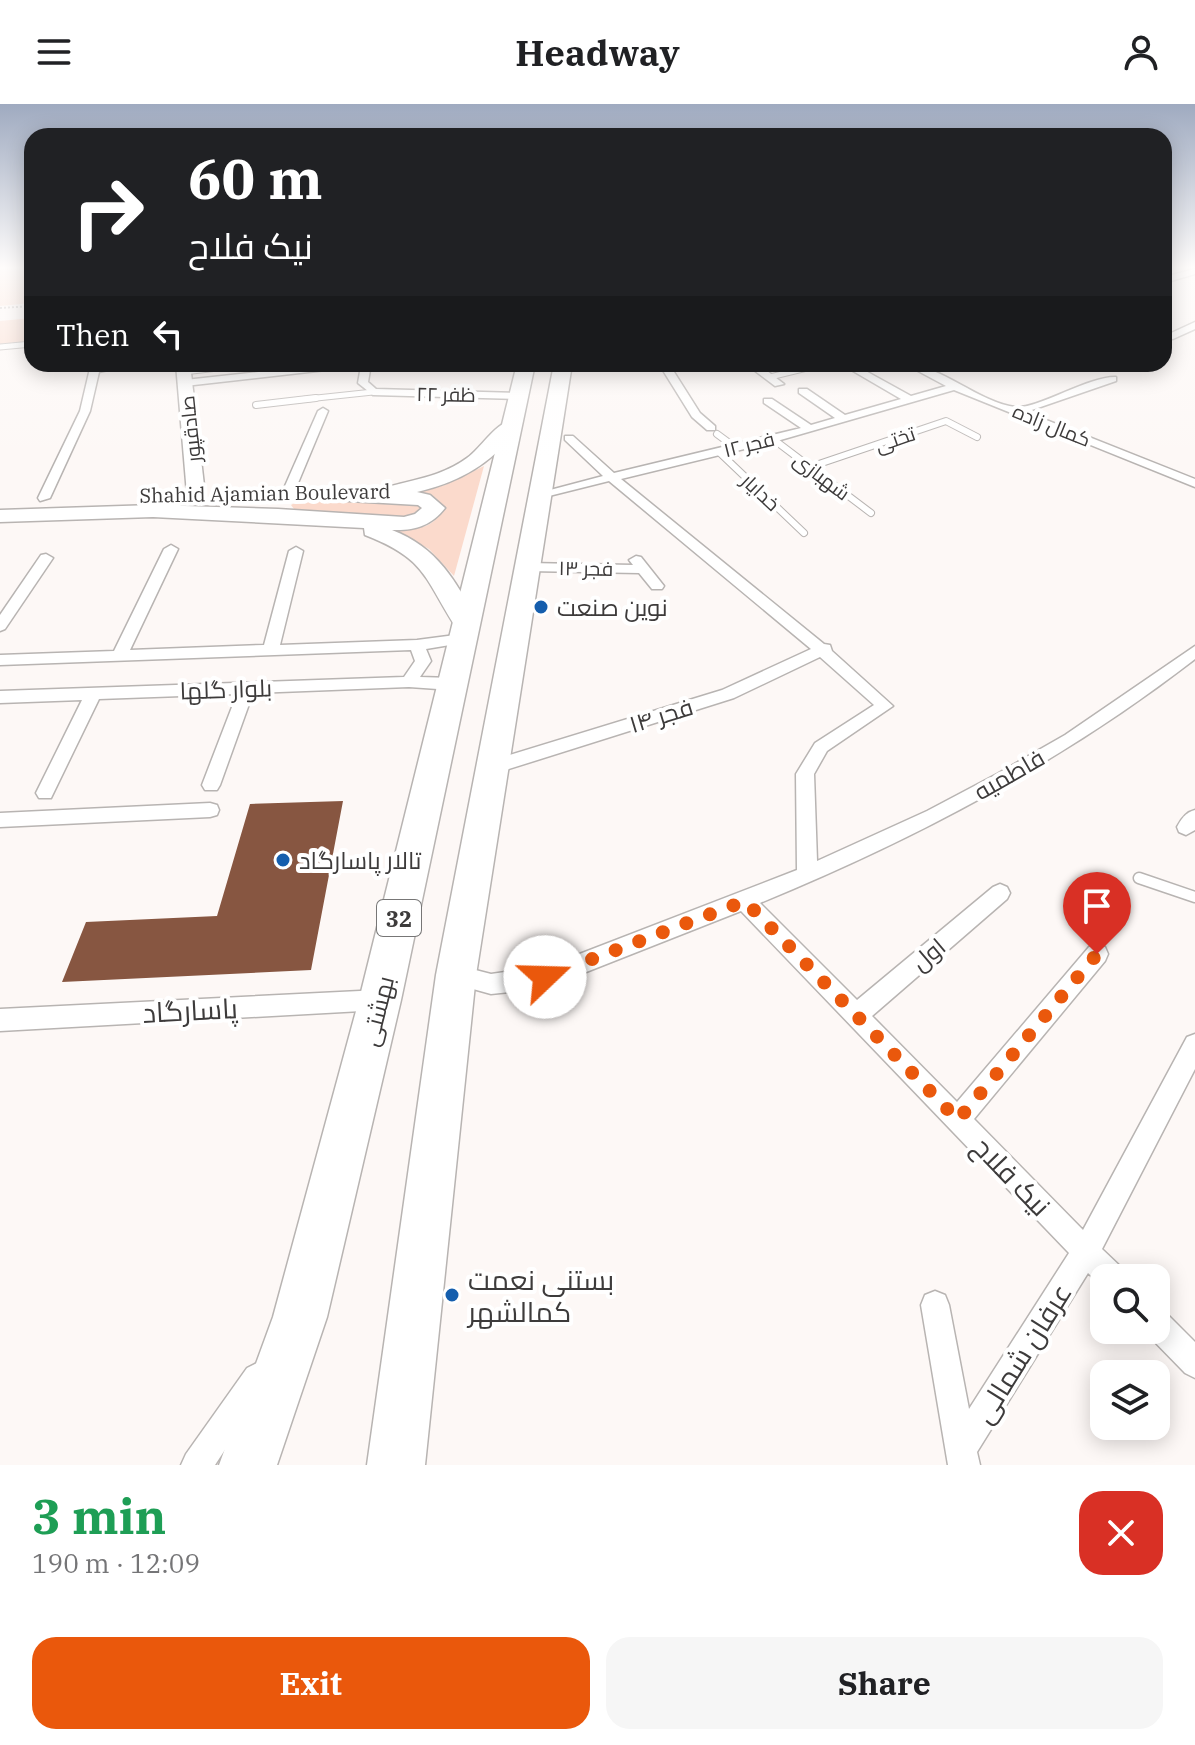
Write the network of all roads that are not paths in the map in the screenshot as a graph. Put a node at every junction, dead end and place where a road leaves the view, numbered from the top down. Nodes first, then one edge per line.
1 (24, 345) edge
2 (0, 347) edge
3 (94, 372) edge
4 (365, 372) edge
5 (562, 372) edge
6 (669, 372) edge
7 (763, 372) edge
8 (796, 372) edge
9 (860, 372) edge
10 (926, 372) edge
11 (184, 373) edge
12 (1112, 379) dead end
13 (775, 380) joint
14 (955, 387) junction
15 (803, 391) dead end
16 (373, 392) junction
17 (519, 396) edge
18 (768, 401) dead end
19 (912, 401) junction
20 (256, 405) dead end
21 (323, 411) dead end
22 (1017, 411) junction
23 (844, 419) junction
24 (809, 428) junction
25 (714, 431) joint
26 (977, 437) dead end
27 (569, 438) dead end
28 (773, 439) junction
29 (736, 448) junction
30 (719, 452) junction
31 (810, 467) junction
32 (612, 480) junction
33 (1195, 483) edge
34 (196, 494) junction
35 (541, 494) junction
36 (334, 495) junction
37 (44, 498) junction
38 (0, 501) edge
39 (283, 505) junction
40 (871, 513) dead end
41 (0, 516) edge
42 (317, 518) junction
43 (804, 533) dead end
44 (171, 549) dead end
45 (296, 551) dead end
46 (634, 557) dead end
47 (46, 558) dead end
48 (528, 567) junction
49 (644, 569) junction
50 (657, 586) dead end
51 (0, 626) edge
52 (464, 631) junction
53 (417, 645) junction
54 (825, 649) junction
55 (271, 650) junction
56 (1195, 651) edge
57 (120, 655) junction
58 (0, 660) edge
59 (409, 682) junction
60 (452, 684) junction
61 (247, 688) junction
62 (93, 694) junction
63 (0, 697) edge
64 (493, 767) junction
65 (211, 785) dead end
66 (45, 793) dead end
67 (210, 810) dead end
68 (0, 820) edge
69 (807, 872) junction
70 (1139, 878) dead end
71 (1000, 893) dead end
72 (1195, 897) edge
73 (745, 901) junction
74 (1097, 954) dead end
75 (456, 975) junction
76 (380, 1000) junction
77 (856, 1015) junction
78 (0, 1020) edge
79 (1195, 1045) edge
80 (958, 1120) junction
81 (1086, 1252) junction
82 (1098, 1264) edge
83 (935, 1305) dead end
84 (300, 1317) junction
85 (1170, 1337) edge
86 (1195, 1363) edge
87 (963, 1457) edge
88 (197, 1465) edge
89 (248, 1465) edge
90 (396, 1465) edge

1 - 2 lane
3 - 37 street
4 - 16 street
5 - 35 highway
6 - 25 street
7 - 13 street
8 - 13 lane
9 - 19 street
10 - 14 street, کمال زاده
11 - 34 street, صادقپور
12 - 22 street
14 - 19 street, فجر ۱۲
14 - 22 street, کمال زاده
15 - 23 street
16 - 17 street, ظفر ۲۲
16 - 20 lane
17 - 36 main road, Shahid Ajamian Boulevard
17 - 52 highway, بهشتی / 32
18 - 24 street
19 - 23 street, فجر ۱۲
21 - 39 street
22 - 33 street, کمال زاده
23 - 24 street, فجر ۱۲
24 - 28 street, فجر ۱۲
25 - 29 lane
26 - 31 lane, تختی
27 - 32 street
28 - 29 street, فجر ۱۲
28 - 31 lane, شهبازی
29 - 30 street, فجر ۱۲
30 - 32 street, فجر ۱۲
30 - 43 lane, خدایار
31 - 40 lane, شهبازی
32 - 35 street, فجر ۱۲
32 - 54 street
34 - 37 main road, Shahid Ajamian Boulevard
34 - 39 main road, Shahid Ajamian Boulevard
35 - 48 highway
36 - 39 main road, Shahid Ajamian Boulevard
36 - 42 main road
37 - 38 main road, Shahid Ajamian Boulevard
39 - 41 main road, Shahid Ajamian Boulevard
39 - 42 main road, Shahid Ajamian Boulevard
42 - 52 main road, Shahid Ajamian Boulevard
44 - 57 street
45 - 55 street
46 - 49 street
47 - 51 street
48 - 49 street, فجر ۱۳
48 - 64 highway
49 - 50 street
52 - 53 street, بلوار گلها
52 - 60 highway, بهشتی / 32
53 - 55 street, بلوار گلها
53 - 59 street
54 - 64 street, فجر ۱۴
54 - 69 street
55 - 57 street, بلوار گلها
56 - 69 street, فاطمیه
57 - 58 street, بلوار گلها
59 - 60 street, بلوار گلها
59 - 61 street, بلوار گلها
60 - 76 highway, بهشتی / 32
61 - 62 street, بلوار گلها
61 - 65 street
62 - 63 street, بلوار گلها
62 - 66 street
64 - 75 highway
67 - 68 street
69 - 73 street, فاطمیه
70 - 72 lane
71 - 77 street, اول
73 - 75 street, فاطمیه
73 - 77 street, نیک فلاح
74 - 80 street
75 - 90 highway
76 - 78 street, پاسارگاد
76 - 84 highway, بهشتی / 32
77 - 80 street, نیک فلاح
79 - 81 street, عرفان شمالی
80 - 81 street, نیک فلاح
81 - 82 street, نیک فلاح
81 - 87 street, عرفان شمالی
83 - 87 street
84 - 88 street
84 - 89 highway, بهشتی / 32
85 - 86 street

